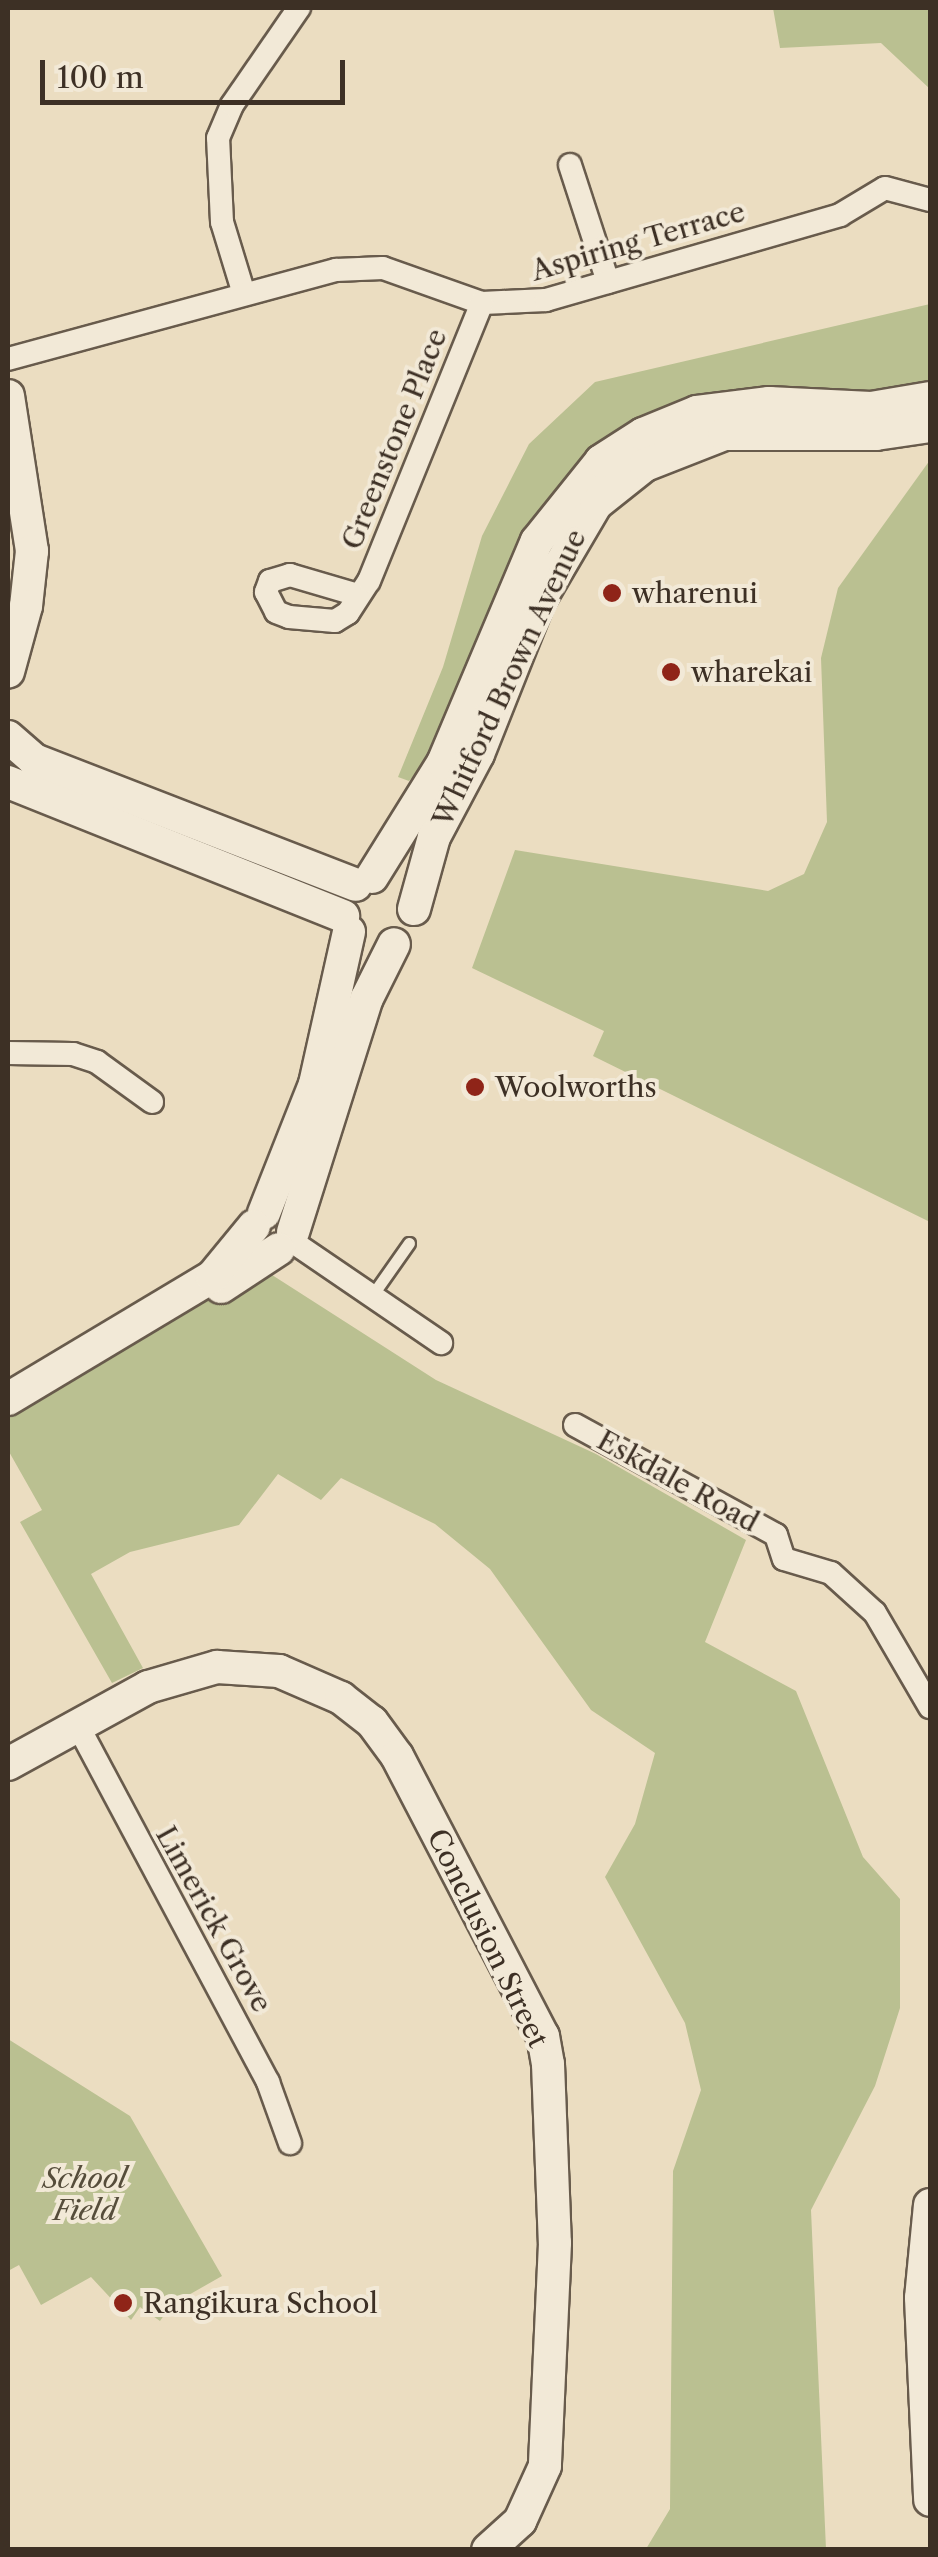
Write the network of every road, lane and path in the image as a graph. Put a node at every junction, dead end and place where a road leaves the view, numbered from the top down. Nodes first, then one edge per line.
1 (299, 8) edge
2 (570, 164) dead end
3 (930, 200) edge
4 (608, 282) junction
5 (244, 294) junction
6 (482, 303) junction
7 (8, 359) edge
8 (8, 396) edge
9 (930, 398) edge
10 (930, 426) edge
11 (358, 595) dead end
12 (8, 672) edge
13 (8, 740) edge
14 (8, 758) edge
15 (8, 782) edge
16 (135, 815) junction
17 (242, 858) junction
18 (364, 881) junction
19 (414, 909) junction
20 (346, 924) junction
21 (394, 944) junction
22 (8, 1053) edge
23 (152, 1102) dead end
24 (259, 1219) junction
25 (287, 1240) junction
26 (409, 1243) dead end
27 (372, 1298) junction
28 (441, 1342) dead end
29 (89, 1354) junction
30 (8, 1398) edge
31 (576, 1425) dead end
32 (930, 1707) edge
33 (78, 1726) junction
34 (8, 1764) edge
35 (290, 2143) dead end
36 (930, 2205) edge
37 (930, 2500) edge
38 (488, 2550) edge

1 - 5 street
2 - 4 street
3 - 4 street, Aspiring Terrace
4 - 6 street, Aspiring Terrace
5 - 6 street, Aspiring Terrace
5 - 7 street, Aspiring Terrace
6 - 11 street, Greenstone Place
8 - 12 main road
9 - 18 main road, Whitford Brown Avenue
10 - 19 main road, Whitford Brown Avenue
13 - 14 main road
13 - 16 main road
15 - 16 main road
16 - 17 main road
17 - 18 main road
17 - 20 main road
18 - 19 main road
18 - 20 main road
19 - 21 main road
20 - 21 main road
20 - 24 main road
21 - 25 main road
22 - 23 street
24 - 25 main road
24 - 29 main road
25 - 27 street
25 - 29 main road
26 - 27 lane
27 - 28 street
29 - 30 main road
31 - 32 street, Eskdale Road
33 - 34 main road, Conclusion Street
33 - 35 street, Limerick Grove
33 - 38 main road, Conclusion Street
36 - 37 main road

